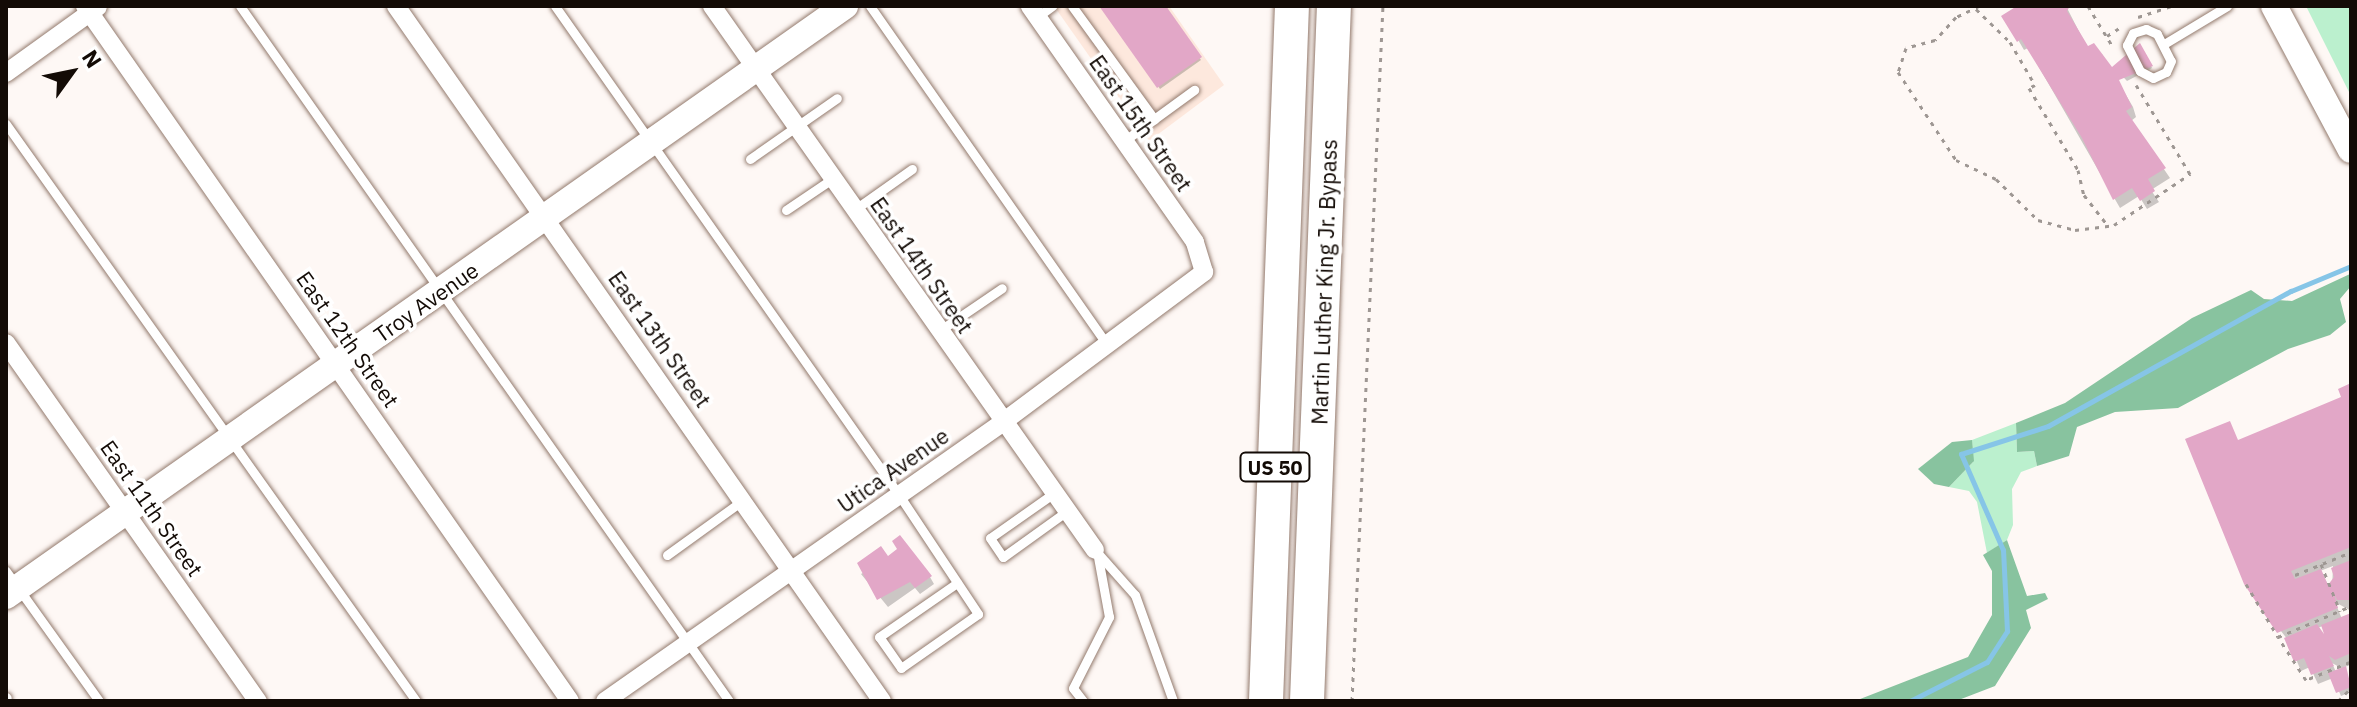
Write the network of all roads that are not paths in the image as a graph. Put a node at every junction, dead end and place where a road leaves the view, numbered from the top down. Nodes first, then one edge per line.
1 (240, 6) edge
2 (396, 6) edge
3 (555, 6) edge
4 (712, 6) edge
5 (845, 6) edge
6 (870, 6) edge
7 (1072, 6) edge
8 (1292, 6) edge
9 (1334, 6) edge
10 (2227, 6) edge
11 (2274, 6) edge
12 (91, 8) edge
13 (1040, 10) edge
14 (2164, 44) junction
15 (755, 69) junction
16 (6, 73) edge
17 (1194, 90) dead end
18 (837, 98) dead end
19 (1154, 119) junction
20 (6, 124) edge
21 (796, 128) junction
22 (1124, 141) junction
23 (651, 143) junction
24 (2351, 150) edge
25 (750, 159) dead end
26 (912, 169) dead end
27 (832, 179) junction
28 (786, 210) dead end
29 (854, 210) junction
30 (546, 219) junction
31 (1204, 272) joint
32 (1002, 288) dead end
33 (441, 291) junction
34 (939, 331) junction
35 (6, 343) edge
36 (1107, 344) junction
37 (336, 365) junction
38 (1003, 422) junction
39 (230, 438) junction
40 (1054, 493) junction
41 (899, 495) junction
42 (745, 499) junction
43 (1067, 511) junction
44 (125, 513) junction
45 (1095, 550) junction
46 (667, 555) dead end
47 (794, 568) junction
48 (957, 583) junction
49 (10, 585) edge
50 (688, 643) junction
51 (99, 701) edge
52 (258, 701) edge
53 (416, 701) edge
54 (570, 701) edge
55 (605, 701) edge
56 (729, 701) edge
57 (882, 701) edge
58 (1083, 701) edge
59 (1173, 701) edge
60 (1266, 701) edge
61 (1307, 701) edge

1 - 33 lane
2 - 30 street, East 13th Street
3 - 23 lane
4 - 15 street, East 14th Street
5 - 15 street, Troy Avenue
6 - 36 lane
7 - 19 lane
8 - 60 highway, Martin Luther King Jr. Bypass / US 50
9 - 61 highway, Martin Luther King Jr. Bypass / US 50
10 - 14 lane
11 - 24 street
12 - 16 street
12 - 37 street, East 12th Street
13 - 22 street, East 15th Street
14 - 14 lane
15 - 21 street, East 14th Street
15 - 23 street, Troy Avenue
17 - 19 lane
18 - 21 lane
19 - 22 lane
20 - 39 lane
21 - 25 lane
21 - 27 street, East 14th Street
22 - 31 street, East 15th Street
23 - 30 street, Troy Avenue
23 - 41 lane
26 - 29 lane
27 - 28 lane
27 - 29 street, East 14th Street
29 - 34 street, East 14th Street
30 - 33 street, Troy Avenue
30 - 42 street, East 13th Street
31 - 36 street, Utica Avenue
32 - 34 lane
33 - 37 street, Troy Avenue
33 - 50 lane
34 - 38 street, East 14th Street
35 - 44 street, East 11th Street
36 - 38 street, Utica Avenue
37 - 39 street, Troy Avenue
37 - 54 street, East 12th Street
38 - 40 street, East 14th Street
38 - 41 street, Utica Avenue
39 - 44 street, Troy Avenue
39 - 53 lane
40 - 43 street, East 14th Street
40 - 43 lane
41 - 47 street, Utica Avenue
41 - 48 lane
42 - 46 lane
42 - 47 street, East 13th Street
43 - 45 street, East 14th Street
44 - 49 street, Troy Avenue
44 - 52 street, East 11th Street
45 - 58 lane
45 - 59 lane
47 - 50 street, Utica Avenue
47 - 57 street, East 13th Street
48 - 48 lane
49 - 51 lane
50 - 55 street, Utica Avenue
50 - 56 lane

